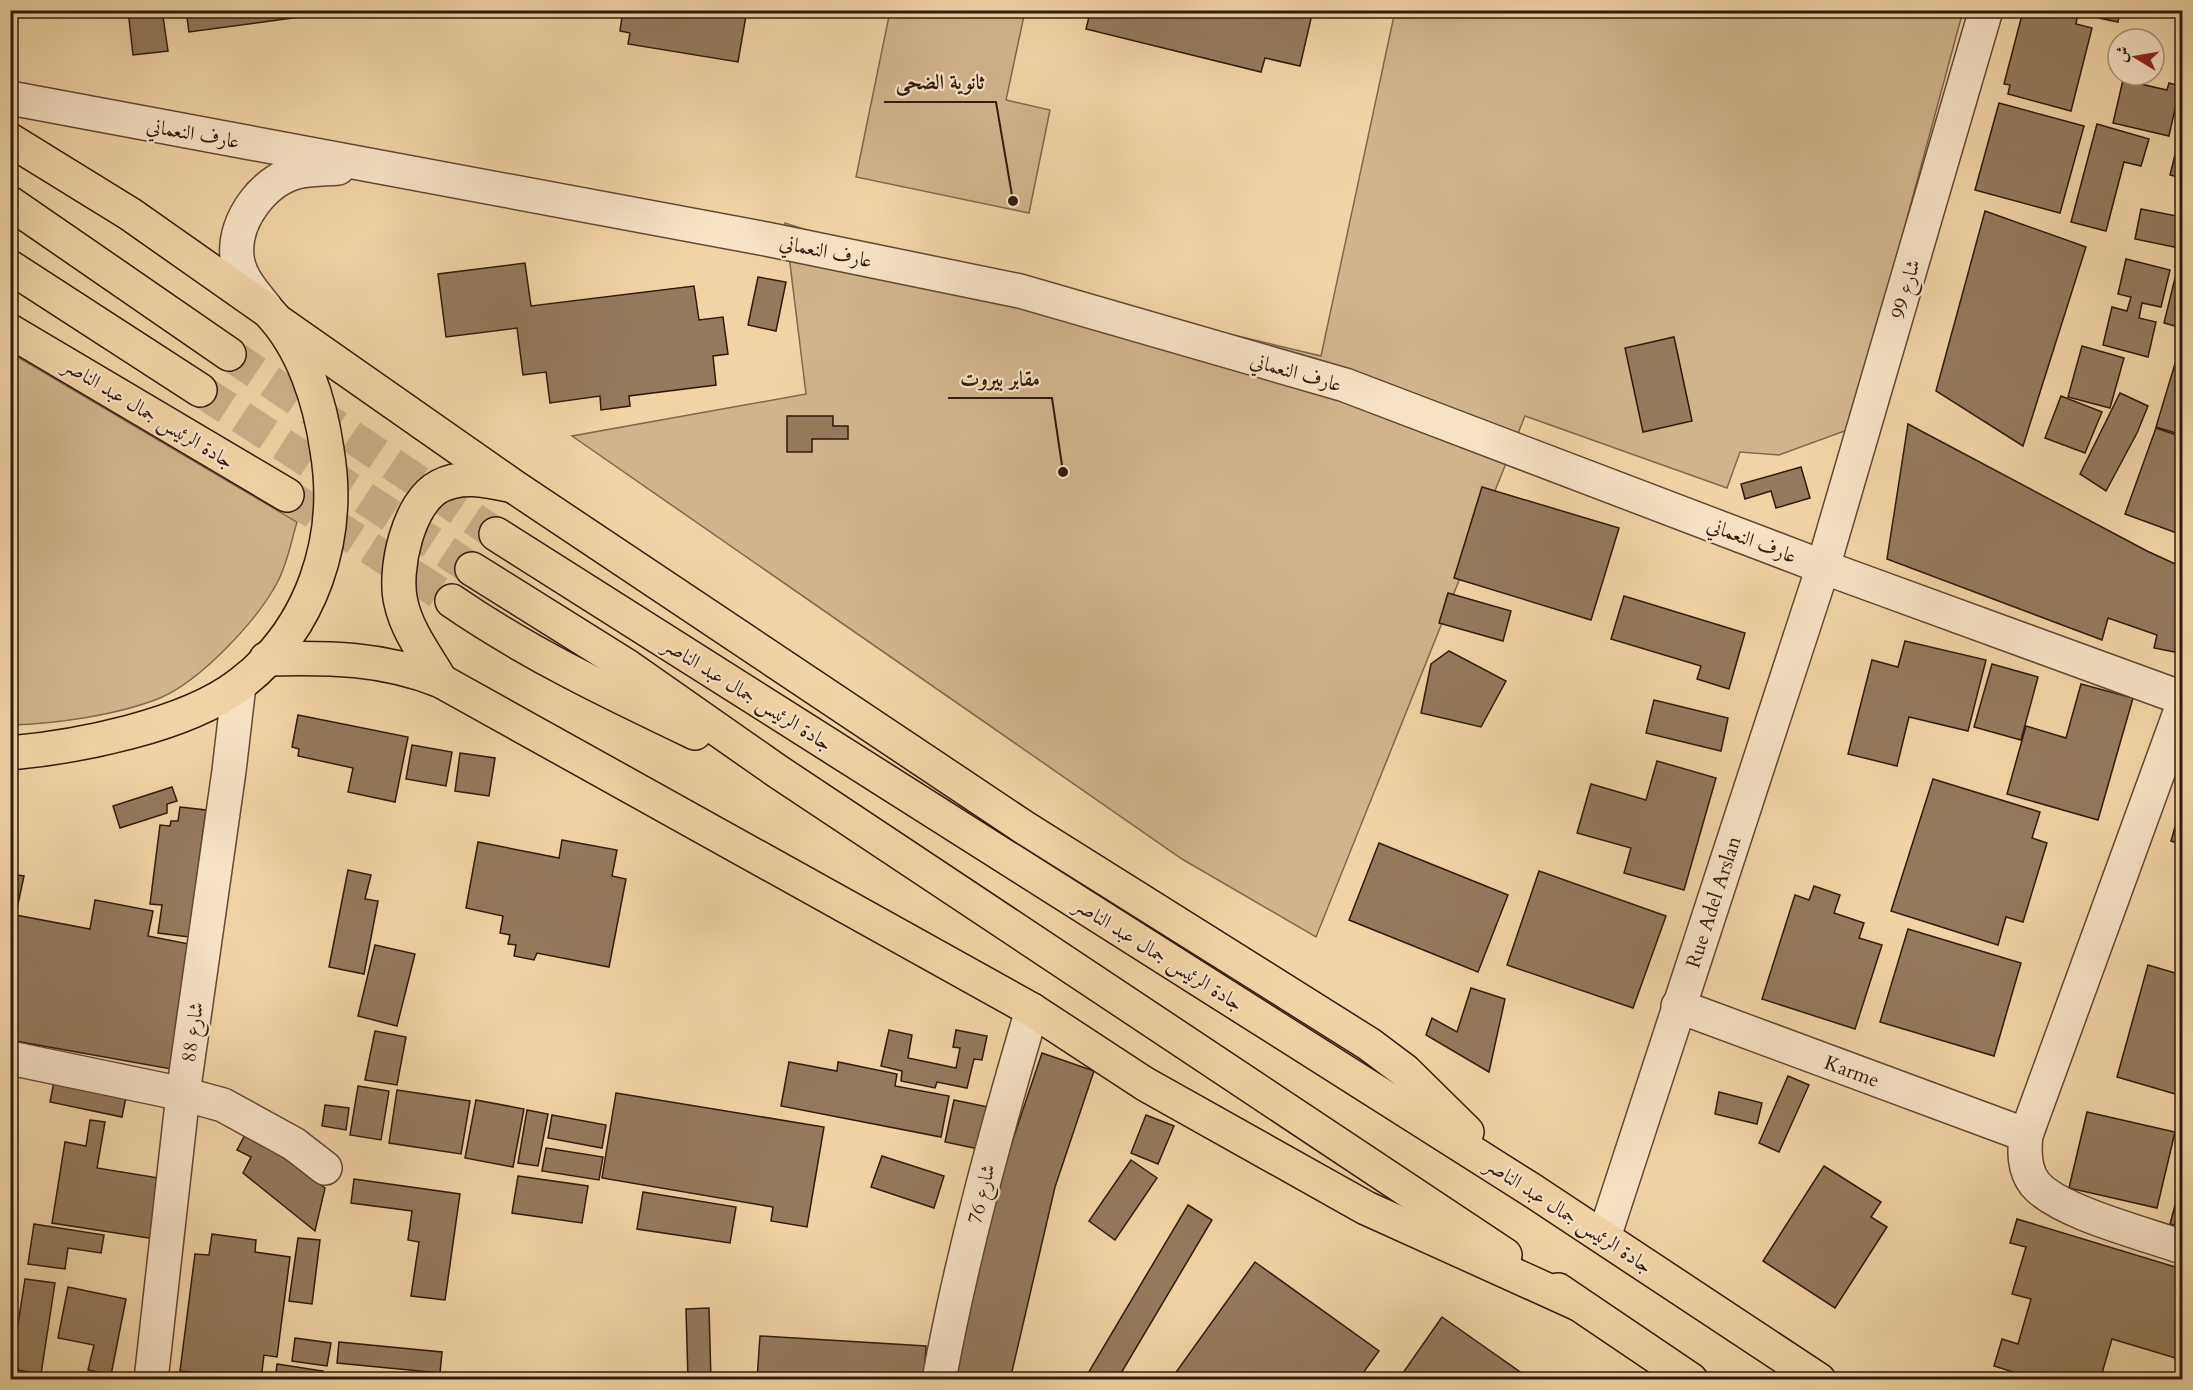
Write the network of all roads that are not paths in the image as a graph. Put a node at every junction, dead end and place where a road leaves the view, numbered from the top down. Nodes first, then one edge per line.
1 (1986, 10) edge
2 (10, 98) edge
3 (10, 140) edge
4 (375, 165) junction
5 (10, 203) edge
6 (10, 267) edge
7 (274, 317) junction
8 (10, 331) edge
9 (229, 354) tunnel mouth
10 (200, 390) tunnel mouth
11 (513, 486) junction
12 (287, 495) tunnel mouth
13 (496, 534) tunnel mouth
14 (1823, 567) junction
15 (472, 568) tunnel mouth
16 (452, 601) tunnel mouth
17 (266, 659) junction
18 (441, 681) junction
19 (239, 685) junction
20 (2182, 698) edge
21 (2182, 707) edge
22 (10, 753) edge
23 (777, 771) junction
24 (1678, 1006) junction
25 (1032, 1010) junction
26 (10, 1058) edge
27 (183, 1094) junction
28 (2026, 1135) junction
29 (325, 1167) dead end
30 (1530, 1189) junction
31 (1604, 1237) junction
32 (2182, 1246) edge
33 (1576, 1303) junction
34 (151, 1380) edge
35 (939, 1380) edge
36 (1691, 1380) edge
37 (1819, 1380) edge

1 - 14 street, شارع 99
2 - 4 street, عارف النعماني
3 - 7 main road
4 - 7 street, عارف النعماني
4 - 14 street, عارف النعماني
5 - 9 main road
6 - 10 main road
7 - 11 main road
7 - 17 main road
8 - 12 main road, جادة الرئيس جمال عبد الناصر
11 - 18 main road
11 - 30 main road
13 - 30 main road, جادة الرئيس جمال عبد الناصر
14 - 20 street, عارف النعماني
14 - 24 street, Rue Adel Arslan
15 - 23 main road
16 - 23 main road
17 - 18 main road
17 - 19 main road
18 - 25 main road
19 - 22 main road
19 - 27 street, شارع 88
21 - 28 street
23 - 33 main road
24 - 28 street, Karme
24 - 31 street, Rue Adel Arslan
25 - 33 main road
25 - 35 street, شارع 76
26 - 27 street
27 - 29 street
27 - 34 street, شارع 88
28 - 32 street
30 - 31 main road, جادة الرئيس جمال عبد الناصر
31 - 37 main road, جادة الرئيس جمال عبد الناصر
33 - 36 main road

